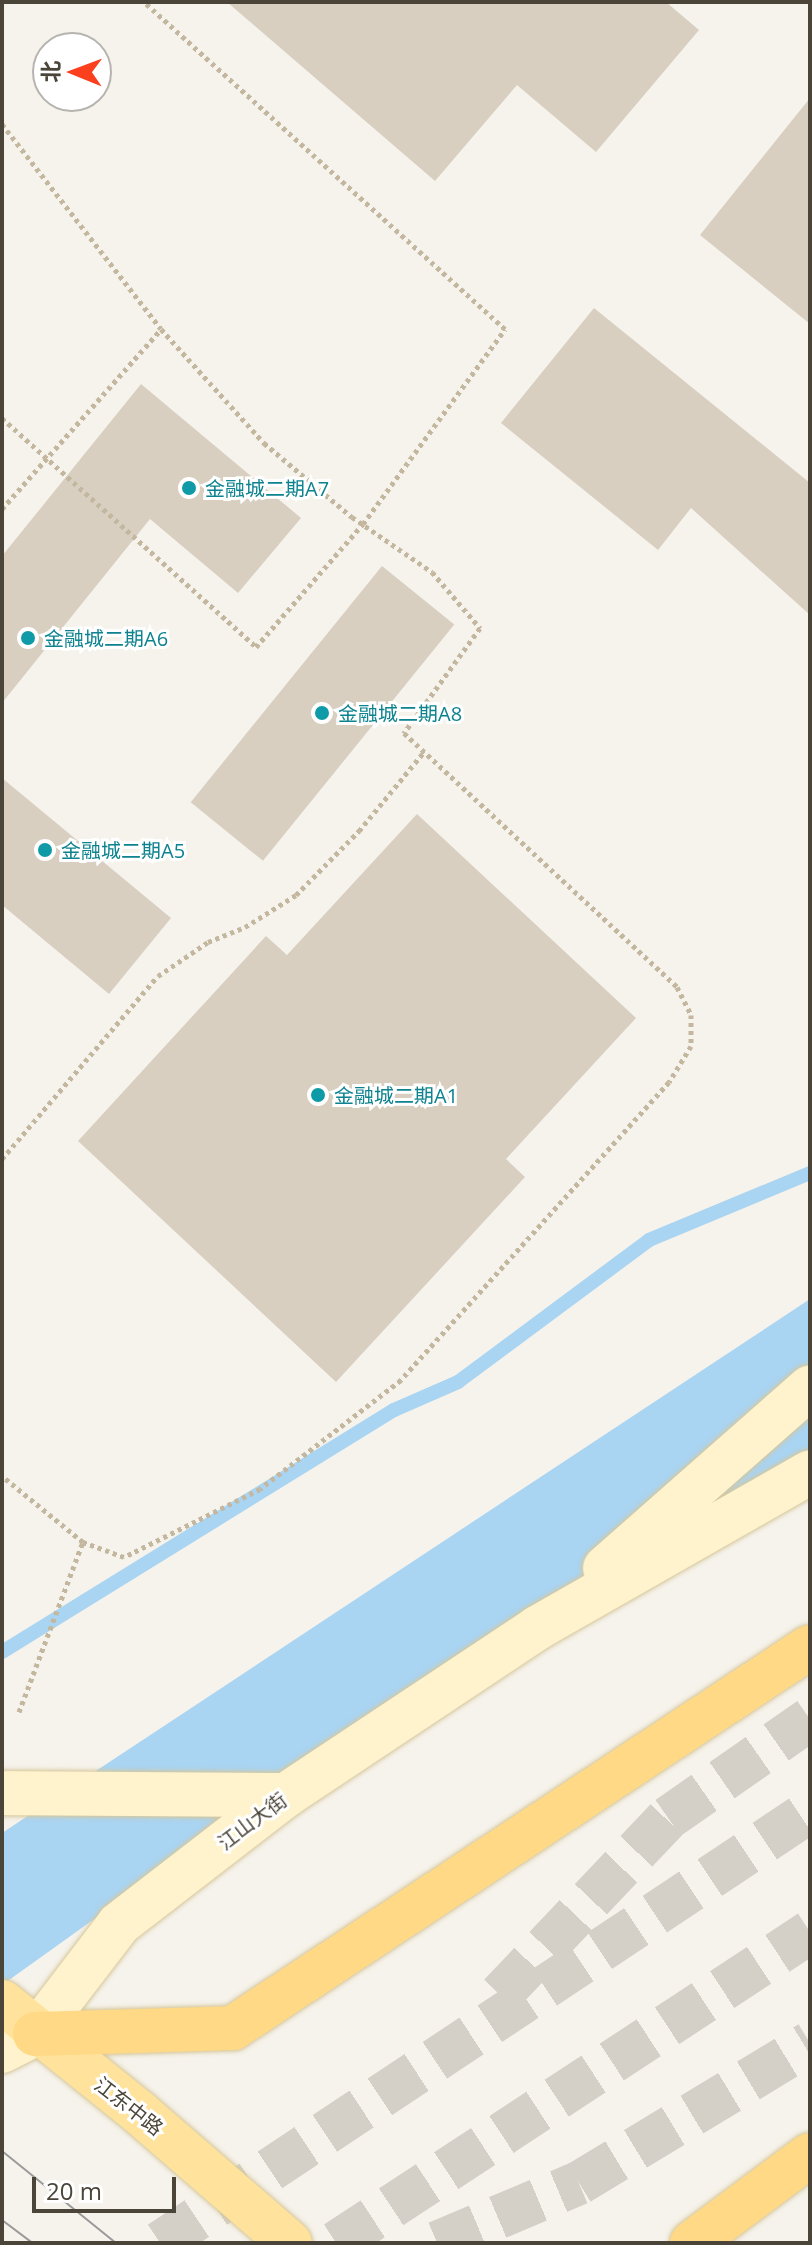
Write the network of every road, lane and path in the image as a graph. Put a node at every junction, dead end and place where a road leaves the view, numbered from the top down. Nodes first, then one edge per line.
1 (145, 2) edge
2 (2, 124) edge
3 (161, 329) junction
4 (2, 418) edge
5 (47, 459) junction
6 (2, 509) edge
7 (363, 524) junction
8 (424, 752) junction
9 (2, 1159) edge
10 (810, 1387) edge
11 (810, 1472) edge
12 (2, 1476) edge
13 (83, 1542) junction
14 (537, 1628) junction
15 (810, 1647) edge
16 (19, 1712) dead end
17 (2, 1793) edge
18 (286, 1795) junction
19 (2, 2002) edge
20 (19, 2042) edge
21 (810, 2155) edge
22 (290, 2243) edge
23 (692, 2243) edge

1 - 7 path
2 - 3 path
3 - 5 path
3 - 7 path
4 - 5 path
5 - 6 path
5 - 7 path
7 - 8 path
8 - 9 path
8 - 13 path
10 - 14 main road, 江山大街
11 - 14 main road, 江山大街
12 - 13 path
13 - 16 path
14 - 18 main road, 江山大街
15 - 20 highway
17 - 18 main road
18 - 20 main road, 江山大街
19 - 20 main road, 江东中路
20 - 22 main road, 江东中路
21 - 23 highway

